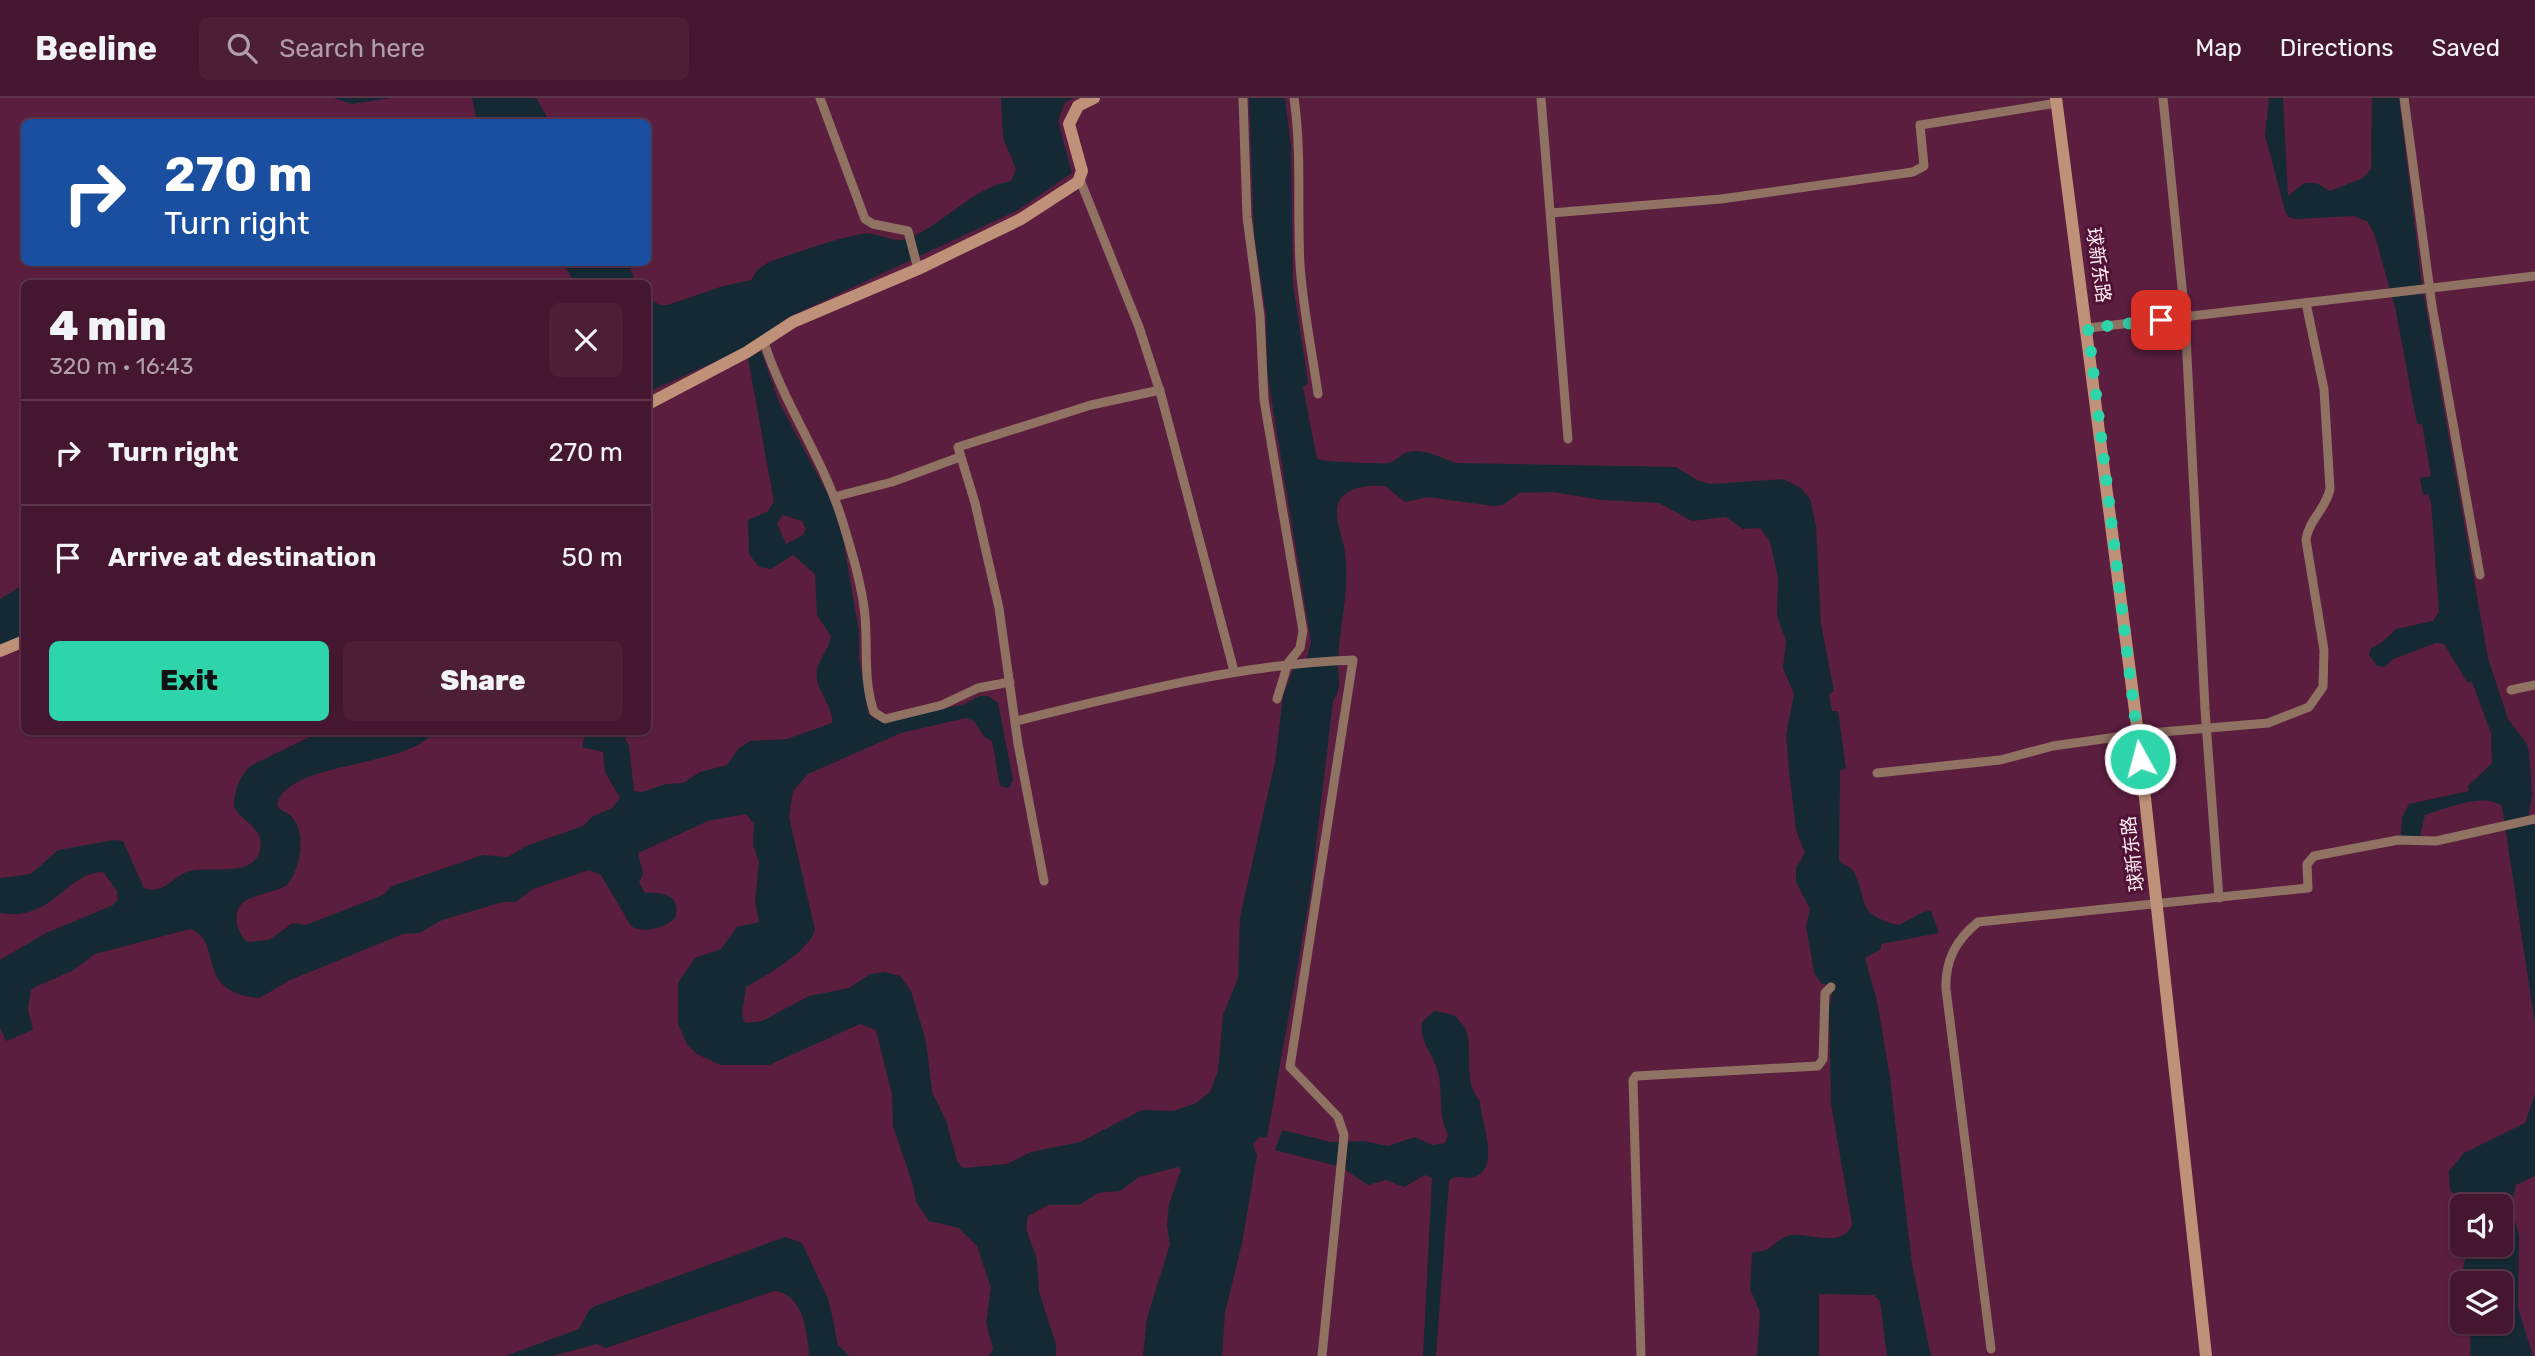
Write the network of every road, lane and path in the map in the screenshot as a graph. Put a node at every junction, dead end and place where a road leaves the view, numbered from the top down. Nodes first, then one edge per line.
1 (820, 98) edge
2 (1094, 98) edge
3 (1243, 98) edge
4 (1294, 98) edge
5 (1541, 98) edge
6 (2163, 98) edge
7 (2404, 98) edge
8 (2057, 101) edge
9 (1080, 180) junction
10 (1550, 214) junction
11 (917, 267) junction
12 (2535, 276) edge
13 (2428, 289) junction
14 (2306, 303) junction
15 (2185, 317) junction
16 (2088, 328) junction
17 (764, 342) junction
18 (1160, 390) junction
19 (1318, 394) dead end
20 (651, 402) edge
21 (1568, 439) dead end
22 (960, 457) junction
23 (834, 497) junction
24 (2480, 575) dead end
25 (21, 641) edge
26 (0, 651) edge
27 (1288, 663) junction
28 (1234, 671) junction
29 (1010, 682) junction
30 (2535, 685) edge
31 (2511, 690) dead end
32 (1277, 699) dead end
33 (1016, 722) junction
34 (2207, 730) junction
35 (2138, 734) junction
36 (1877, 773) dead end
37 (2533, 819) edge
38 (1044, 881) dead end
39 (2219, 898) junction
40 (2158, 905) junction
41 (1831, 987) dead end
42 (1991, 1349) dead end
43 (1322, 1356) edge
44 (1641, 1356) edge
45 (2206, 1356) edge

1 - 11 street
2 - 9 street
3 - 27 street
4 - 19 street
5 - 10 street
6 - 15 street
7 - 13 street
8 - 10 street
8 - 16 street, 球新东路
9 - 11 street
9 - 18 street
10 - 21 street
11 - 17 street
12 - 13 street
13 - 14 street
13 - 24 street
14 - 15 street
14 - 34 street
15 - 16 street
15 - 34 street
16 - 35 street, 球新东路
17 - 20 street
17 - 23 street
18 - 22 street
18 - 28 street
22 - 23 street
22 - 29 street
23 - 29 street
25 - 26 street
27 - 28 street
27 - 32 street
27 - 43 street
28 - 33 street
29 - 33 street
30 - 31 street
33 - 38 street
34 - 35 street
34 - 39 street
35 - 36 street
35 - 40 street, 球新东路
37 - 39 street
39 - 40 street
40 - 42 street
40 - 45 street, 球新东路
41 - 44 street

